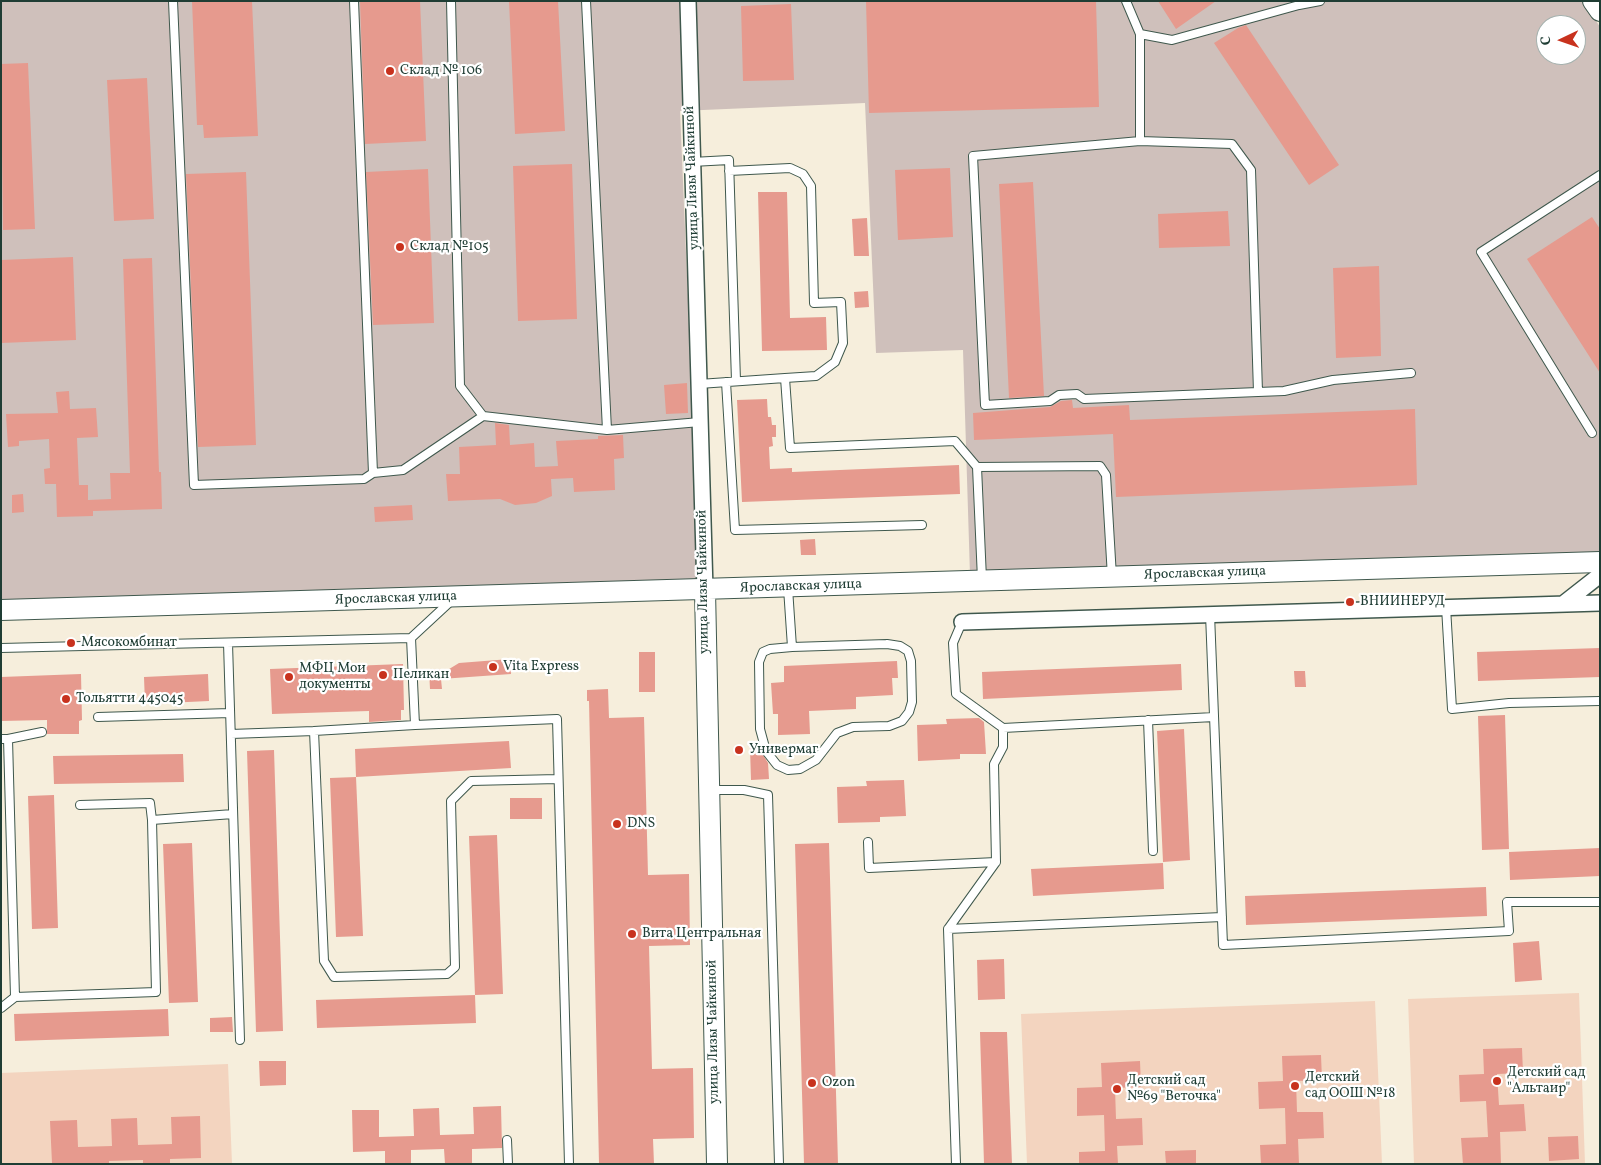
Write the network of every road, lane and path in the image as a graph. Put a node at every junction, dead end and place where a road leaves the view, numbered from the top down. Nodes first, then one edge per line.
1 (173, 1) edge
2 (354, 1) edge
3 (451, 1) edge
4 (586, 1) edge
5 (688, 1) edge
6 (1126, 1) edge
7 (1320, 1) edge
8 (1593, 1) edge
9 (1297, 3) edge
10 (1600, 11) edge
11 (1140, 34) junction
12 (1140, 141) junction
13 (692, 162) junction
14 (729, 171) junction
15 (1600, 175) edge
16 (1411, 373) dead end
17 (785, 378) junction
18 (736, 381) junction
19 (726, 382) junction
20 (699, 384) junction
21 (1258, 392) junction
22 (483, 416) junction
23 (700, 422) junction
24 (606, 430) junction
25 (1592, 433) dead end
26 (977, 467) junction
27 (373, 472) junction
28 (922, 525) dead end
29 (1600, 562) edge
30 (1600, 575) edge
31 (1112, 577) junction
32 (982, 582) junction
33 (788, 588) junction
34 (705, 590) junction
35 (454, 597) junction
36 (1600, 603) edge
37 (1563, 604) junction
38 (1446, 607) junction
39 (1, 610) edge
40 (1210, 614) junction
41 (962, 622) joint
42 (411, 638) junction
43 (228, 643) junction
44 (792, 647) junction
45 (1, 648) edge
46 (1600, 701) edge
47 (230, 713) junction
48 (98, 717) dead end
49 (1214, 717) junction
50 (1148, 720) junction
51 (414, 725) junction
52 (1003, 728) junction
53 (314, 731) junction
54 (42, 732) dead end
55 (231, 734) junction
56 (4, 739) edge
57 (558, 779) junction
58 (709, 790) junction
59 (80, 805) dead end
60 (233, 814) junction
61 (152, 820) junction
62 (868, 842) dead end
63 (1153, 852) dead end
64 (996, 862) junction
65 (1600, 902) edge
66 (1222, 917) junction
67 (948, 929) junction
68 (15, 997) junction
69 (1, 1008) edge
70 (240, 1040) dead end
71 (507, 1140) dead end
72 (508, 1164) edge
73 (569, 1164) edge
74 (717, 1164) edge
75 (779, 1164) edge
76 (956, 1164) edge

1 - 27 lane
2 - 27 lane
3 - 22 lane
4 - 24 lane
5 - 13 street, улица Лизы Чайкиной
6 - 11 lane
7 - 9 lane
8 - 10 main road
9 - 11 lane
11 - 12 lane
12 - 21 lane
12 - 21 lane
13 - 14 lane
13 - 20 street, улица Лизы Чайкиной
14 - 17 lane
14 - 18 lane
15 - 25 lane
16 - 21 lane
17 - 18 lane
17 - 26 lane
18 - 19 lane
19 - 20 lane
19 - 28 lane
20 - 23 street, улица Лизы Чайкиной
22 - 24 lane
22 - 27 lane
23 - 24 lane
23 - 34 street, улица Лизы Чайкиной
26 - 31 lane
26 - 32 lane
29 - 31 main road, Ярославская улица
30 - 37 street
31 - 32 main road, Ярославская улица
32 - 33 main road, Ярославская улица
33 - 34 main road, Ярославская улица
33 - 44 lane
34 - 35 main road, Ярославская улица
34 - 58 main road, улица Лизы Чайкиной
35 - 39 main road, Ярославская улица
35 - 42 lane
36 - 37 street
37 - 38 street
38 - 40 street
38 - 46 lane
40 - 41 street
40 - 49 lane
41 - 52 lane
42 - 43 lane
42 - 51 lane
43 - 45 lane
43 - 47 lane
44 - 44 lane
47 - 48 lane
47 - 55 lane
49 - 50 lane
49 - 66 lane
50 - 52 lane
50 - 63 lane
51 - 53 lane
51 - 57 lane
52 - 64 lane
53 - 55 lane
53 - 57 lane
54 - 56 lane
55 - 60 lane
56 - 68 lane
57 - 73 lane
58 - 74 main road, улица Лизы Чайкиной
58 - 75 lane
59 - 61 lane
60 - 61 lane
60 - 70 lane
61 - 68 lane
62 - 64 lane
64 - 67 lane
65 - 66 lane
66 - 67 lane
67 - 76 lane
68 - 69 lane
71 - 72 lane

